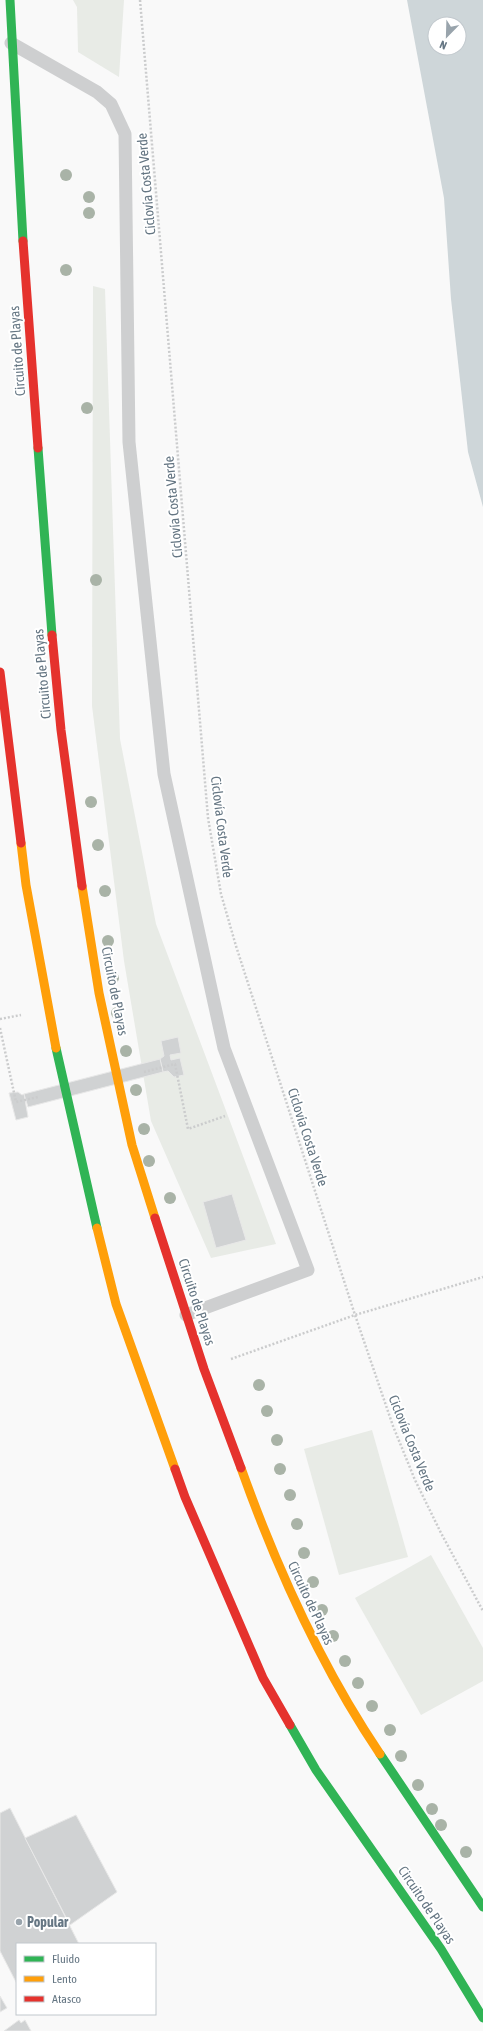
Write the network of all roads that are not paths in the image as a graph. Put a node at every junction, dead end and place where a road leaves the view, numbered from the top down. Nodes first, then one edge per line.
1 (10, 0) edge
2 (11, 43) junction
3 (0, 672) edge
4 (186, 1315) junction
5 (483, 1907) edge
6 (483, 2018) edge

1 - 2 highway, Circuito de Playas
2 - 4 highway, Circuito de Playas
2 - 4 lane
3 - 6 highway, Circuito de Playas
4 - 5 highway, Circuito de Playas

